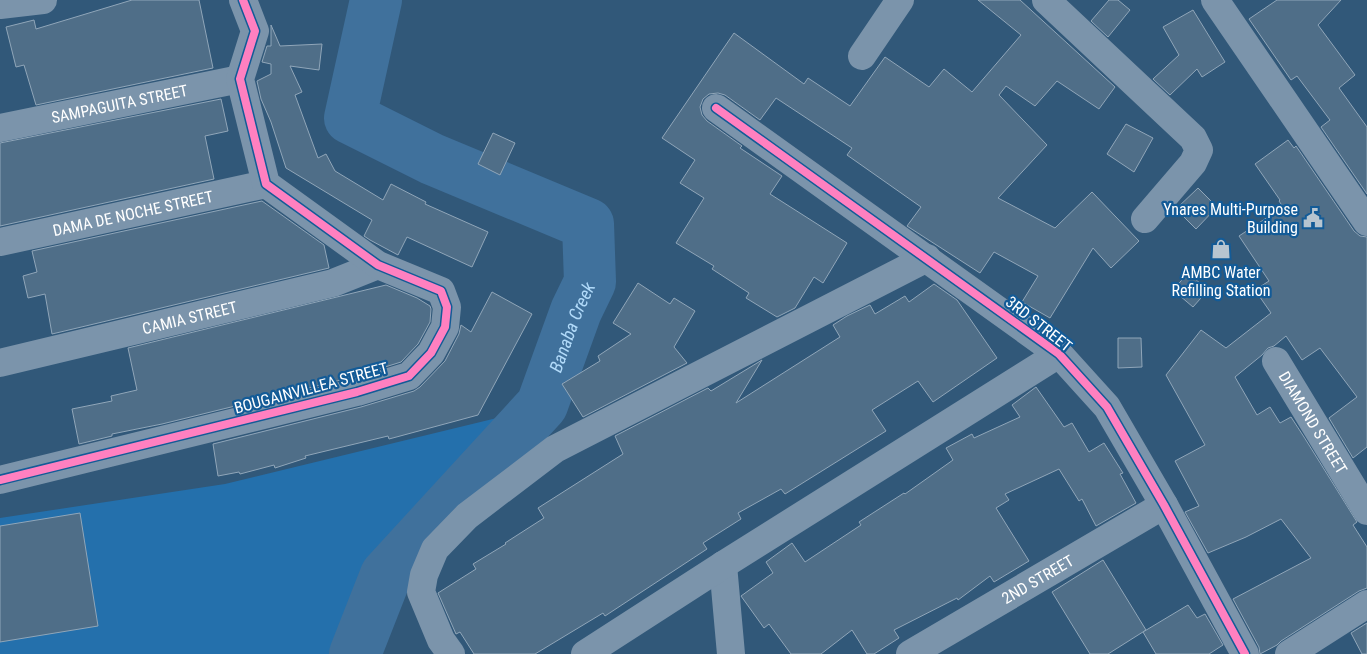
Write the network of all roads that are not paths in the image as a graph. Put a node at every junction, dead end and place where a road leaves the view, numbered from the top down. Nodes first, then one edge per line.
1 (43, 0) edge
2 (243, 0) edge
3 (900, 0) edge
4 (1046, 0) edge
5 (1215, 0) edge
6 (0, 5) edge
7 (862, 56) dead end
8 (240, 79) junction
9 (716, 108) dead end
10 (0, 128) edge
11 (266, 184) junction
12 (1145, 219) dead end
13 (1367, 222) edge
14 (0, 242) edge
15 (927, 258) junction
16 (378, 265) junction
17 (1059, 354) junction
18 (1276, 361) dead end
19 (0, 363) edge
20 (0, 480) edge
21 (1164, 504) junction
22 (1367, 512) edge
23 (723, 565) junction
24 (1367, 604) edge
25 (451, 654) edge
26 (584, 654) edge
27 (731, 654) edge
28 (910, 654) edge
29 (1245, 654) edge
30 (1289, 654) edge

1 - 6 street
2 - 8 street
3 - 7 street
4 - 12 street
5 - 13 street
8 - 10 street, SAMPAGUITA STREET
8 - 11 street
9 - 15 street, 3RD STREET
11 - 14 street, DAMA DE NOCHE STREET
11 - 16 street, BOUGAINVILLEA STREET
15 - 17 street, 3RD STREET
15 - 25 street
16 - 19 street, CAMIA STREET
16 - 20 street, BOUGAINVILLEA STREET
17 - 21 street, 3RD STREET
17 - 23 street
18 - 22 street, DIAMOND STREET
21 - 28 street, 2ND STREET
21 - 29 street, 3RD STREET
23 - 26 street
23 - 27 street
24 - 30 street

